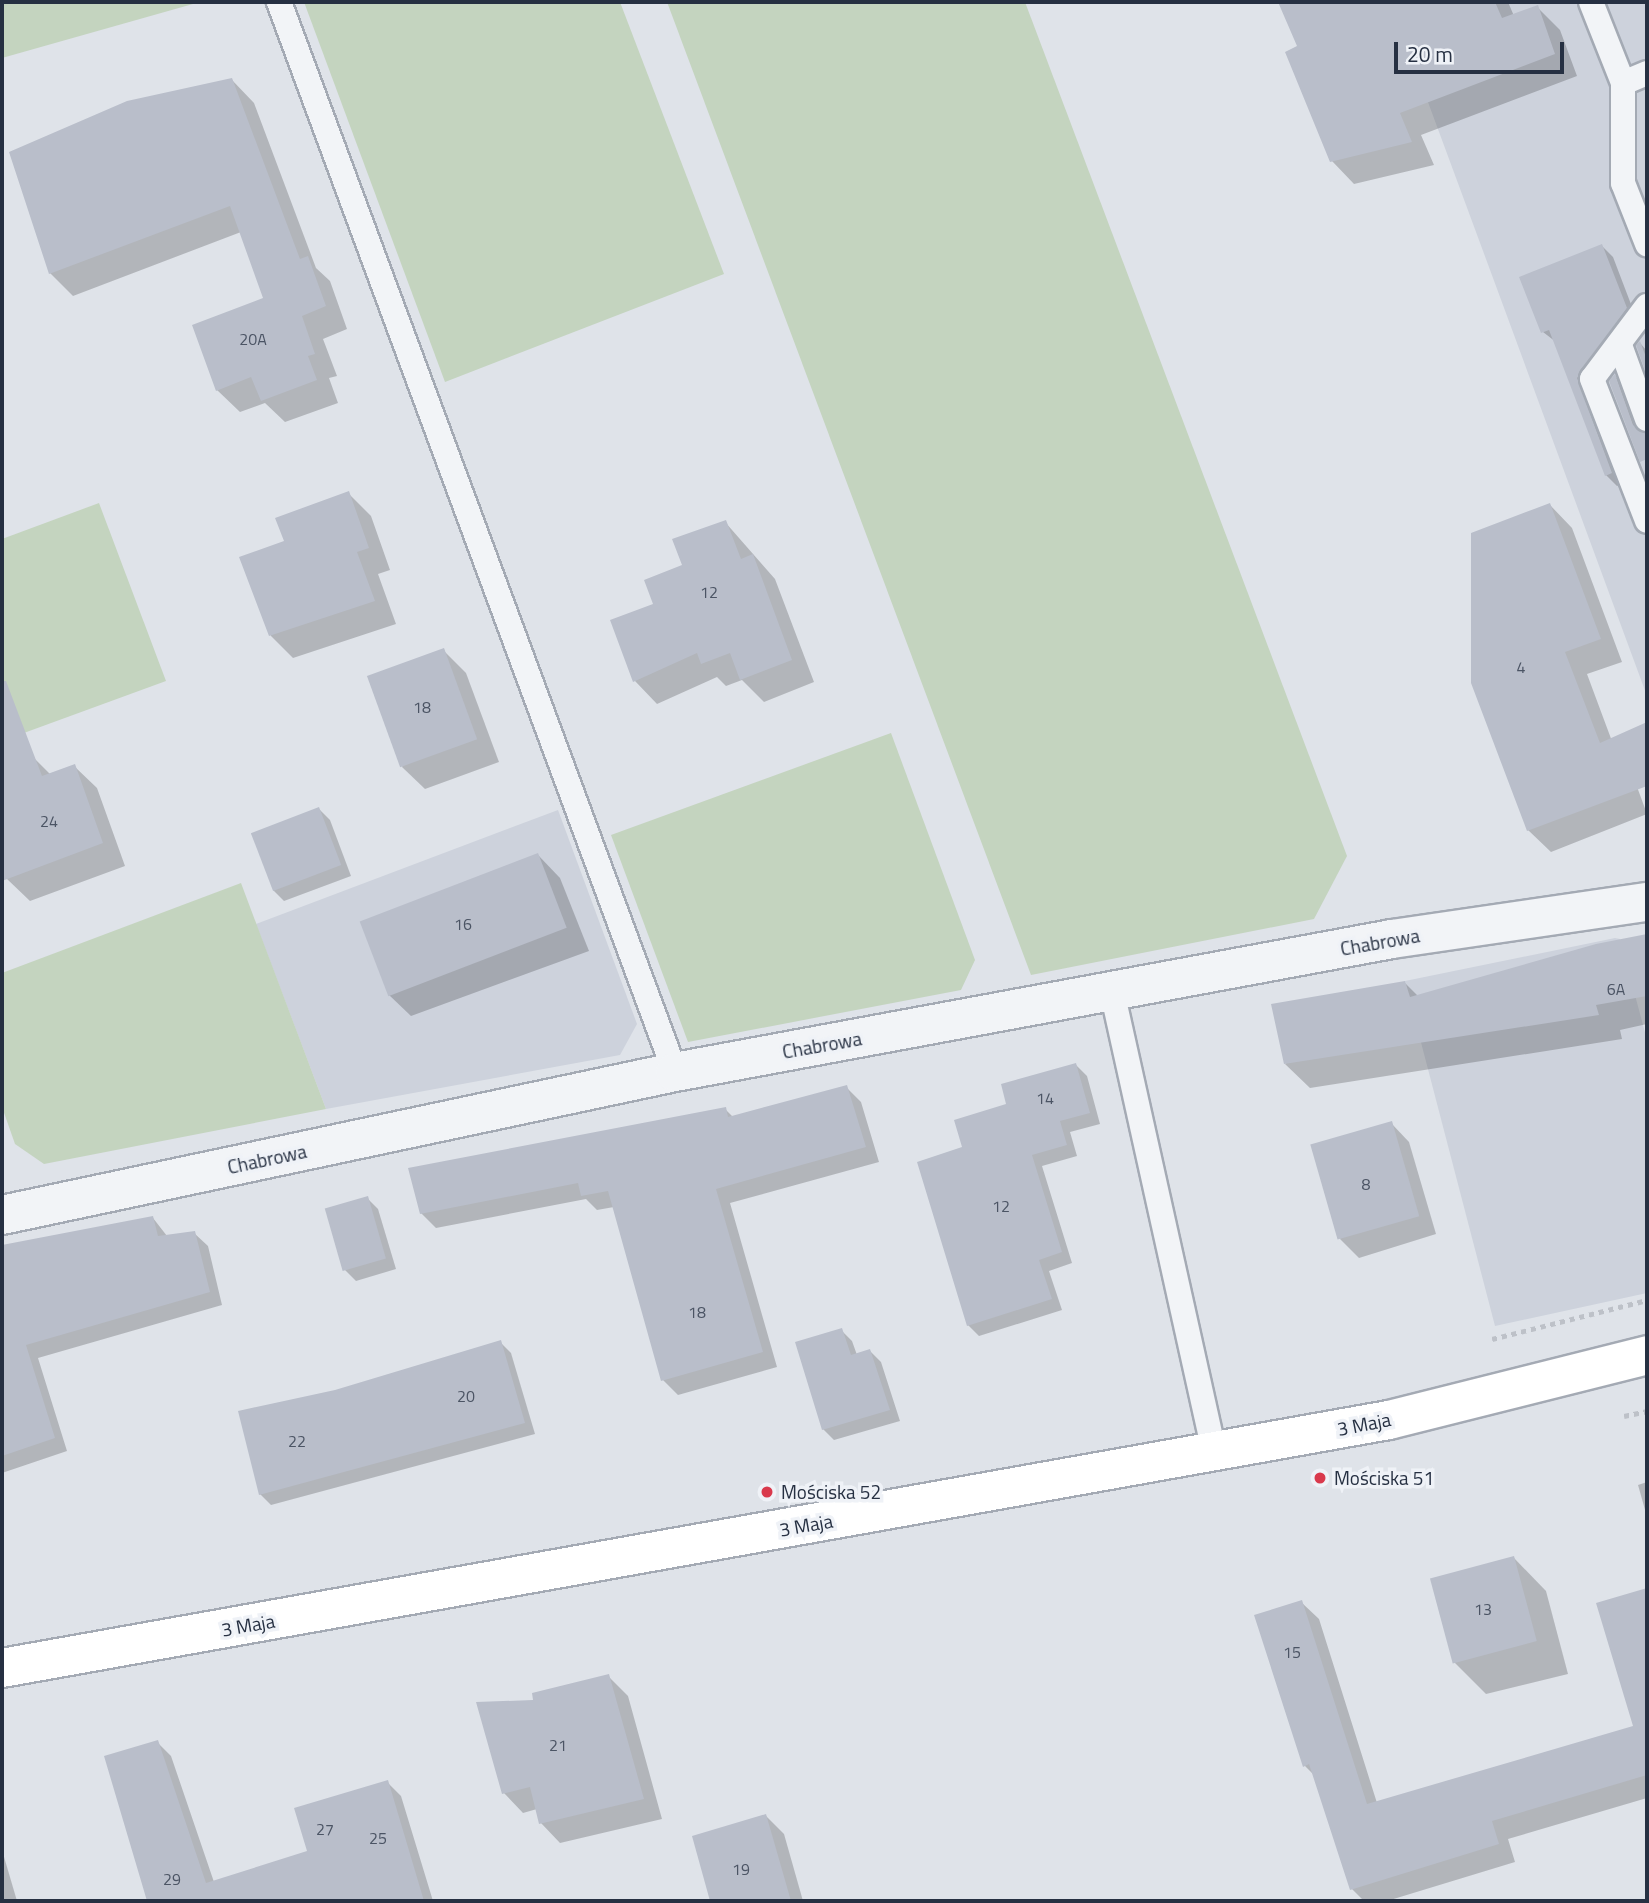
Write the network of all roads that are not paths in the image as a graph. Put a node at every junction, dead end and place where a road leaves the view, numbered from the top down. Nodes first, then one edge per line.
1 (279, 2) edge
2 (1591, 2) edge
3 (1647, 73) edge
4 (1623, 83) junction
5 (1647, 244) edge
6 (1647, 306) edge
7 (1620, 345) junction
8 (1647, 419) edge
9 (1647, 521) edge
10 (1647, 902) edge
11 (1112, 991) junction
12 (675, 1072) junction
13 (2, 1215) edge
14 (1647, 1355) edge
15 (1214, 1451) junction
16 (2, 1668) edge

1 - 12 lane
2 - 4 lane
3 - 4 lane
4 - 5 lane
6 - 7 lane
7 - 8 lane
7 - 9 lane
10 - 11 street, Chabrowa
11 - 12 street, Chabrowa
11 - 15 lane
12 - 13 street, Chabrowa
14 - 15 main road, 3 Maja
15 - 16 main road, 3 Maja

